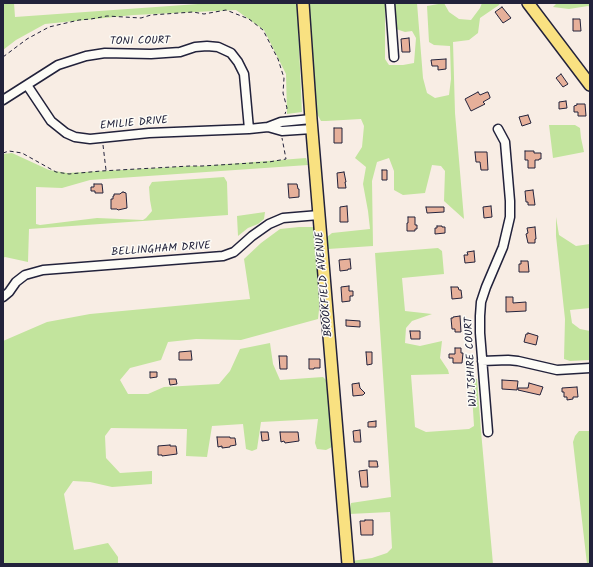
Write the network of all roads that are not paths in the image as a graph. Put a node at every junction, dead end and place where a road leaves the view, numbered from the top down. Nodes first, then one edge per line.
1 (303, 3) edge
2 (390, 3) edge
3 (528, 3) edge
4 (394, 57) dead end
5 (26, 85) junction
6 (590, 85) edge
7 (3, 100) edge
8 (285, 119) junction
9 (312, 124) junction
10 (268, 127) junction
11 (249, 129) junction
12 (498, 130) dead end
13 (283, 133) junction
14 (319, 214) junction
15 (3, 297) edge
16 (482, 361) junction
17 (590, 368) edge
18 (488, 432) dead end
19 (348, 564) edge

1 - 9 main road, BROOKFIELD AVENUE
2 - 4 street
3 - 6 main road
5 - 7 street, TONI COURT
5 - 11 street, EMILIE DRIVE
5 - 11 street, TONI COURT
8 - 9 street, EMILIE DRIVE
8 - 10 street, EMILIE DRIVE
8 - 13 street
9 - 13 street, EMILIE DRIVE
9 - 14 main road, BROOKFIELD AVENUE
10 - 11 street, EMILIE DRIVE
10 - 13 street, EMILIE DRIVE
12 - 16 street, WILTSHIRE COURT
14 - 15 street, BELLINGHAM DRIVE
14 - 19 main road, BROOKFIELD AVENUE
16 - 17 street
16 - 18 street, WILTSHIRE COURT

